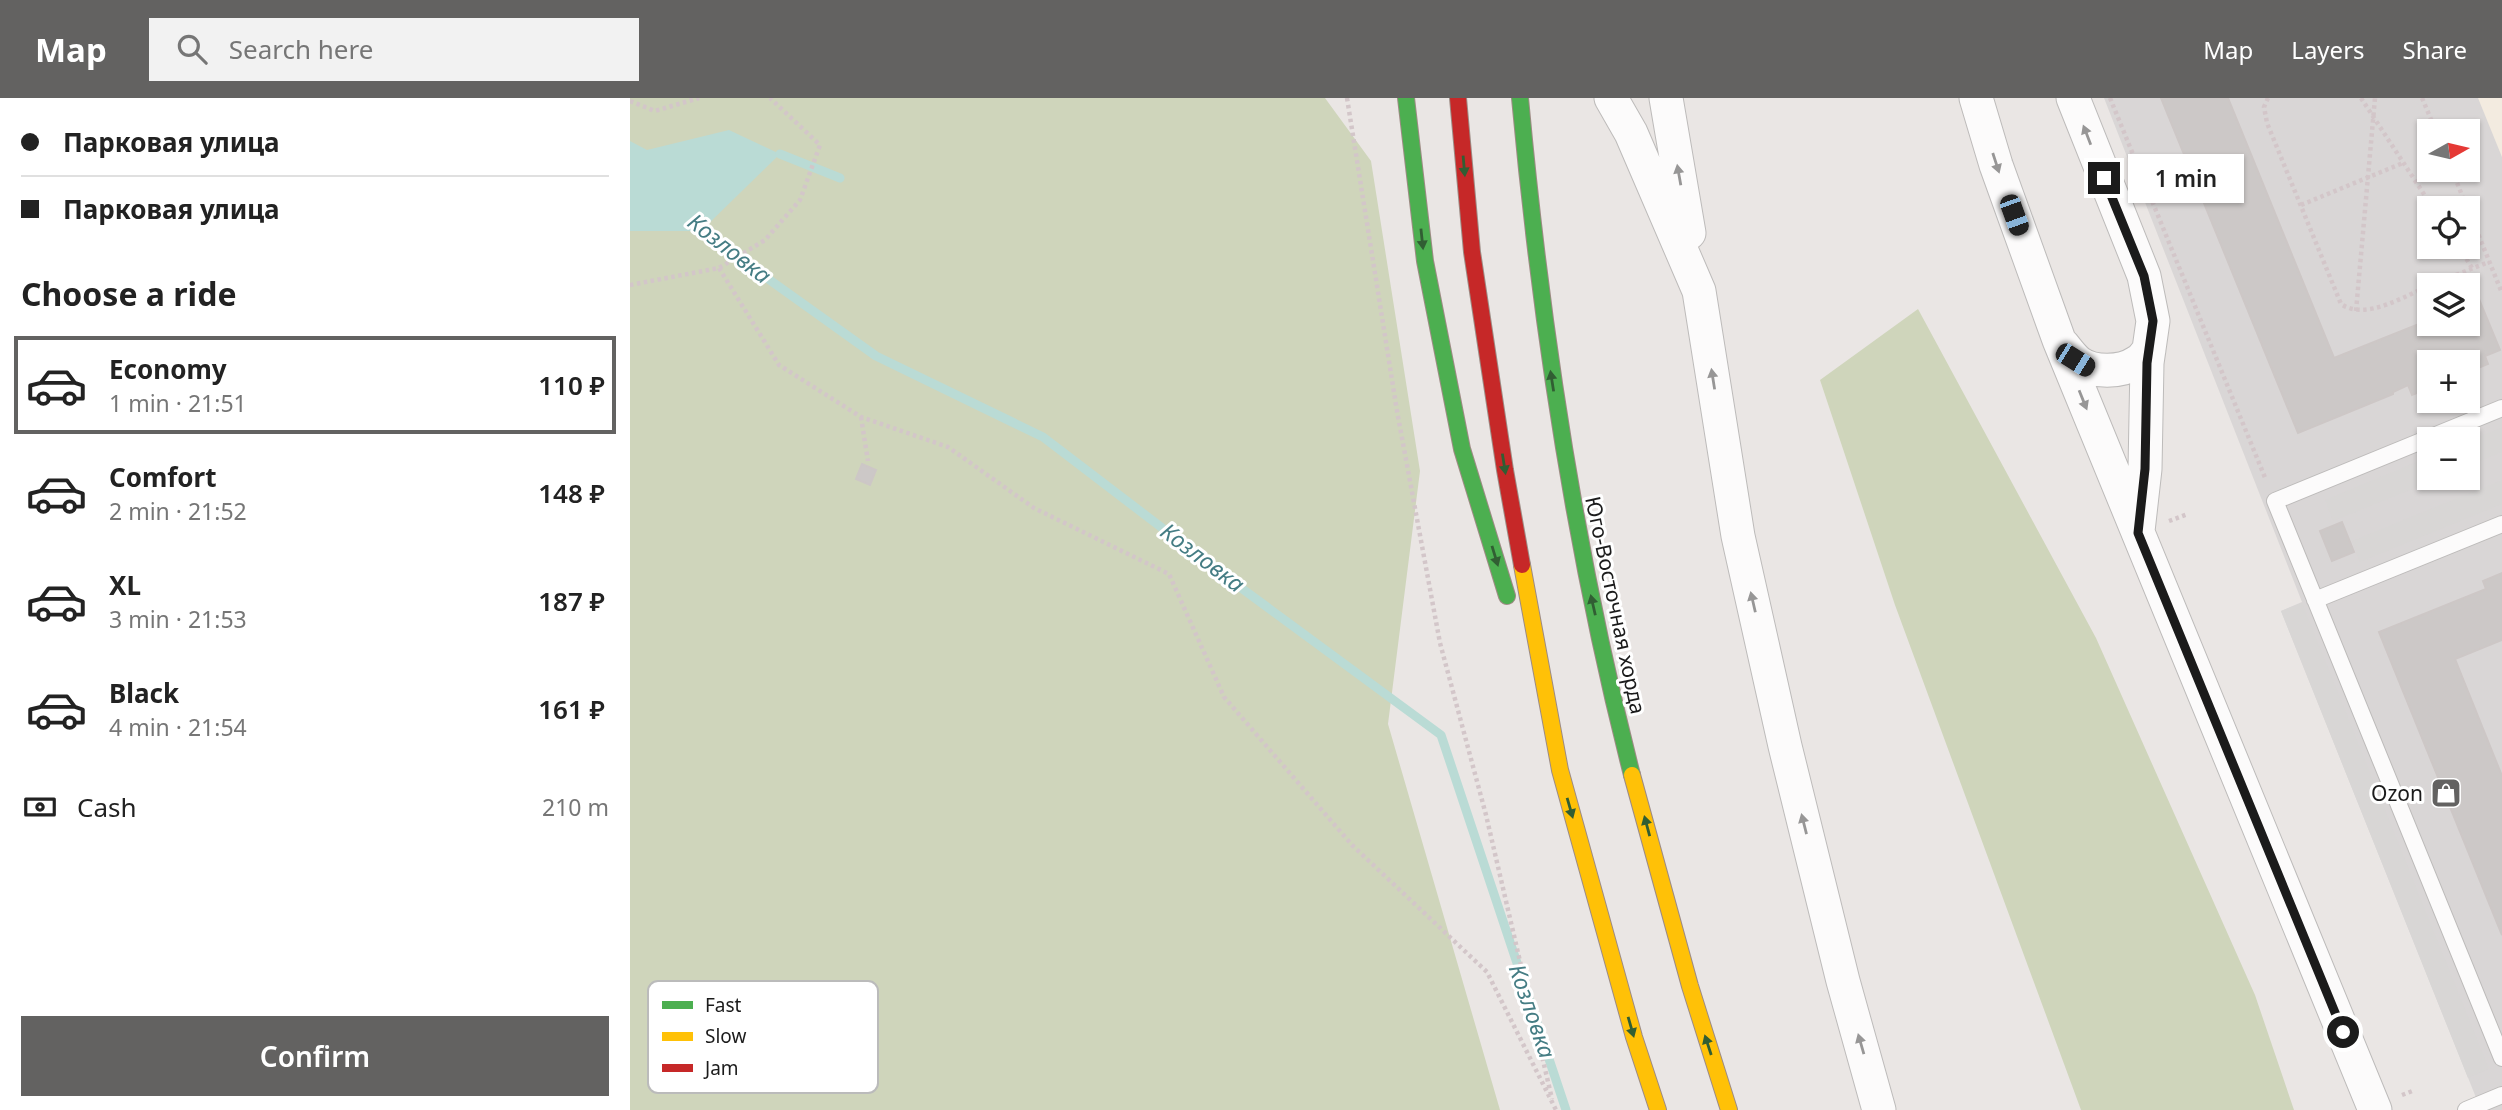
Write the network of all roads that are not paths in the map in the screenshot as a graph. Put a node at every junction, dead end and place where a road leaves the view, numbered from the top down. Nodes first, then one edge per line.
1 (1406, 98) edge
2 (1458, 98) edge
3 (1520, 98) edge
4 (1611, 98) edge
5 (1666, 98) edge
6 (1976, 98) edge
7 (2073, 98) edge
8 (1699, 291) junction
9 (2059, 340) junction
10 (2149, 350) junction
11 (2502, 408) edge
12 (2502, 524) edge
13 (2138, 533) junction
14 (2315, 600) junction
15 (1511, 610) dead end
16 (1519, 636) dead end
17 (1560, 770) junction
18 (2502, 1058) edge
19 (2502, 1095) edge
20 (1658, 1110) edge
21 (1729, 1110) edge
22 (1879, 1110) edge
23 (2375, 1110) edge
24 (2466, 1110) edge

1 -> 15 main road
2 -> 17 main road
21 -> 3 main road, Юго-Восточная хорда
4 - 8 street
8 -> 5 street
6 -> 9 street
10 -> 7 street
22 -> 8 street
9 - 10 street
9 -> 13 street
10 - 13 street
11 - 14 lane
12 - 14 lane
13 - 23 street
14 - 18 lane
16 - 17 main road
17 -> 20 main road
19 - 24 lane

